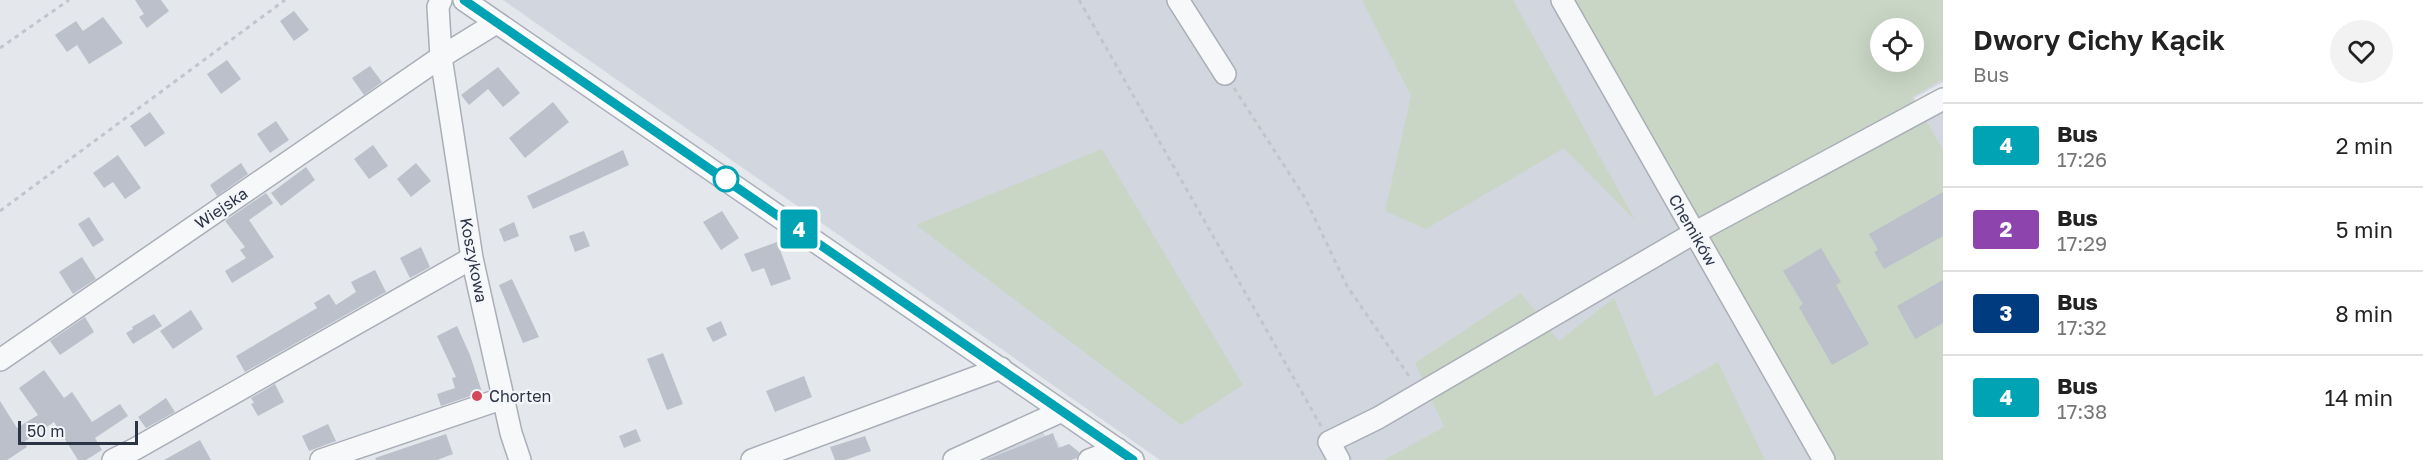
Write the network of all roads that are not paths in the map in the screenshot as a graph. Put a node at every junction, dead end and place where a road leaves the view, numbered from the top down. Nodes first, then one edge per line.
1 (441, 0) edge
2 (464, 0) edge
3 (1178, 0) edge
4 (1562, 0) edge
5 (496, 22) junction
6 (441, 57) junction
7 (1225, 74) road end
8 (1943, 99) edge
9 (1694, 232) junction
10 (472, 258) junction
11 (0, 360) edge
12 (1001, 368) junction
13 (504, 398) junction
14 (1062, 411) junction
15 (1334, 451) edge
16 (1126, 455) edge
17 (113, 460) edge
18 (321, 460) edge
19 (520, 460) edge
20 (752, 460) edge
21 (954, 460) edge
22 (1089, 460) edge
23 (1824, 460) edge

1 - 6 street, Koszykowa
2 - 5 street
3 - 7 street
4 - 9 street, Chemików
5 - 6 street
5 - 12 street
6 - 10 street, Koszykowa
6 - 11 street, Wiejska
8 - 9 street
9 - 15 street
9 - 23 street, Chemików
10 - 13 street, Koszykowa
10 - 17 street
12 - 14 street
12 - 20 street
13 - 18 street
13 - 19 street, Koszykowa
14 - 16 street
14 - 21 street
16 - 22 street

